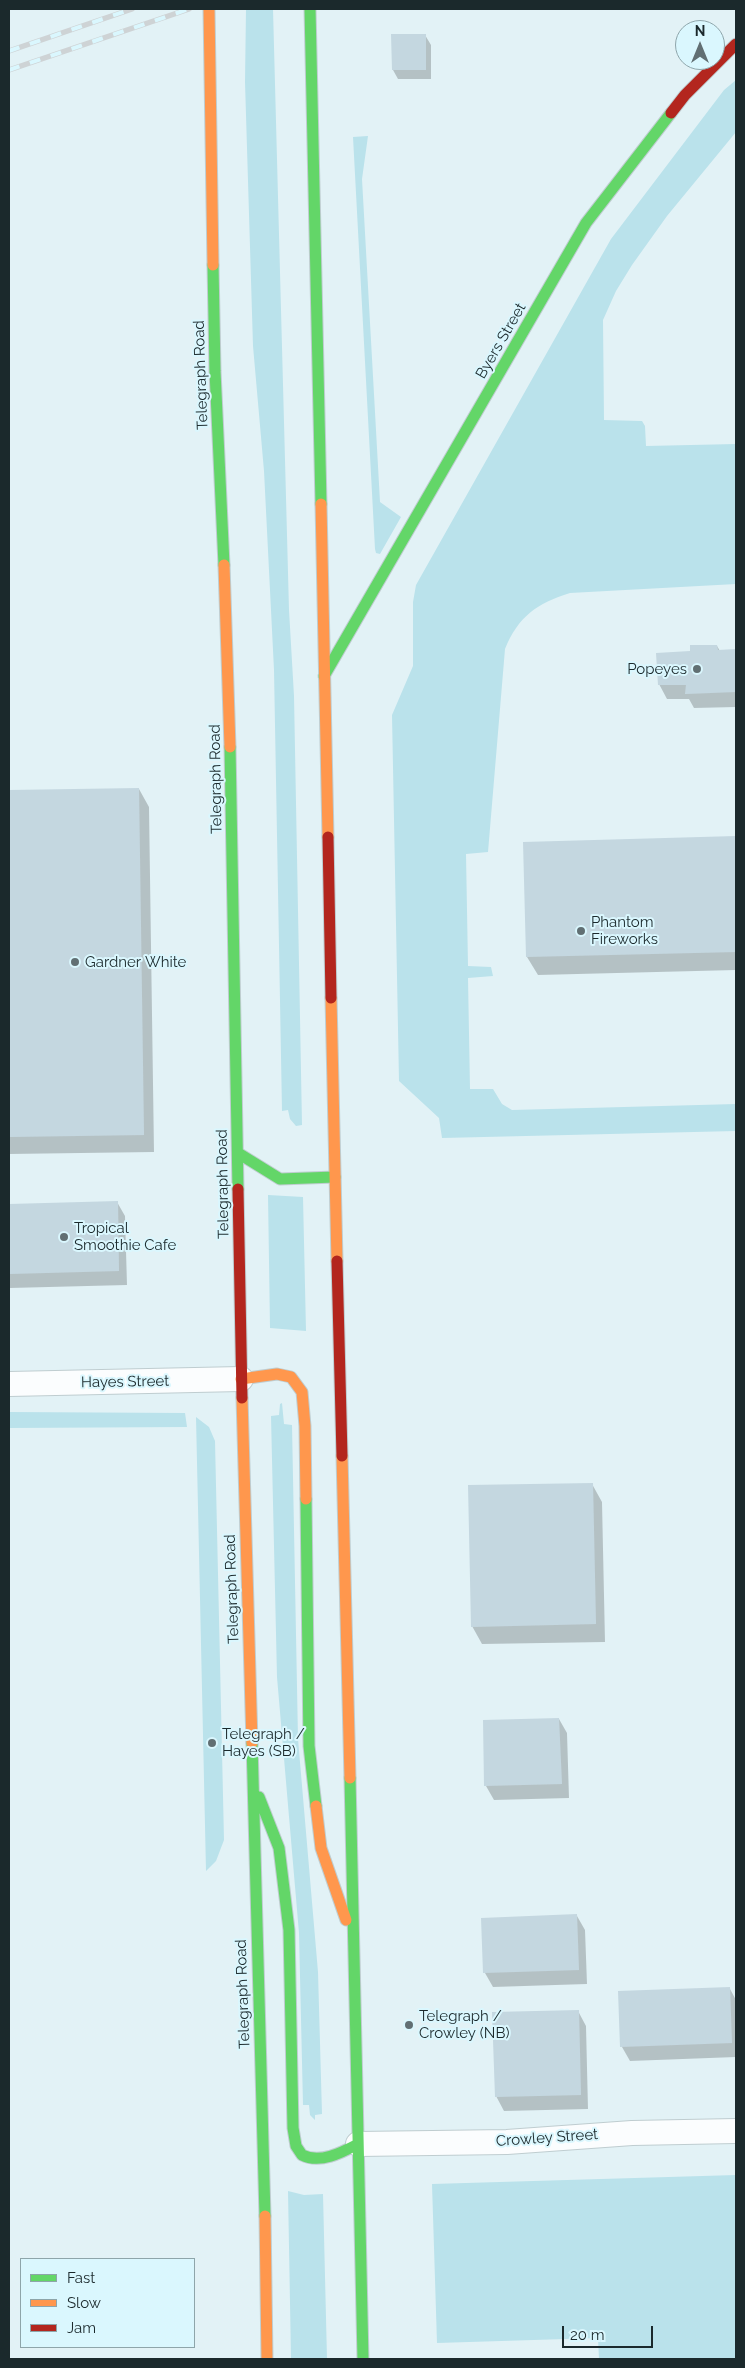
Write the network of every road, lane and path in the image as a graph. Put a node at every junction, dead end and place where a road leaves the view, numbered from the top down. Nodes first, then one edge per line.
1 (209, 9) edge
2 (310, 9) edge
3 (736, 44) edge
4 (324, 676) junction
5 (238, 1153) junction
6 (335, 1177) junction
7 (241, 1379) junction
8 (9, 1384) edge
9 (252, 1780) junction
10 (354, 1943) junction
11 (736, 2130) edge
12 (358, 2144) junction
13 (267, 2359) edge
14 (363, 2359) edge

1 - 5 main road, Telegraph Road
2 - 4 main road
3 - 4 main road, Byers Street
4 - 6 main road
5 - 6 main road
5 - 7 main road, Telegraph Road
6 - 10 main road
7 - 8 street, Hayes Street
7 - 9 main road, Telegraph Road
7 - 10 main road
9 - 12 main road
9 - 13 main road, Telegraph Road
10 - 12 main road
11 - 12 street, Crowley Street
12 - 14 main road

